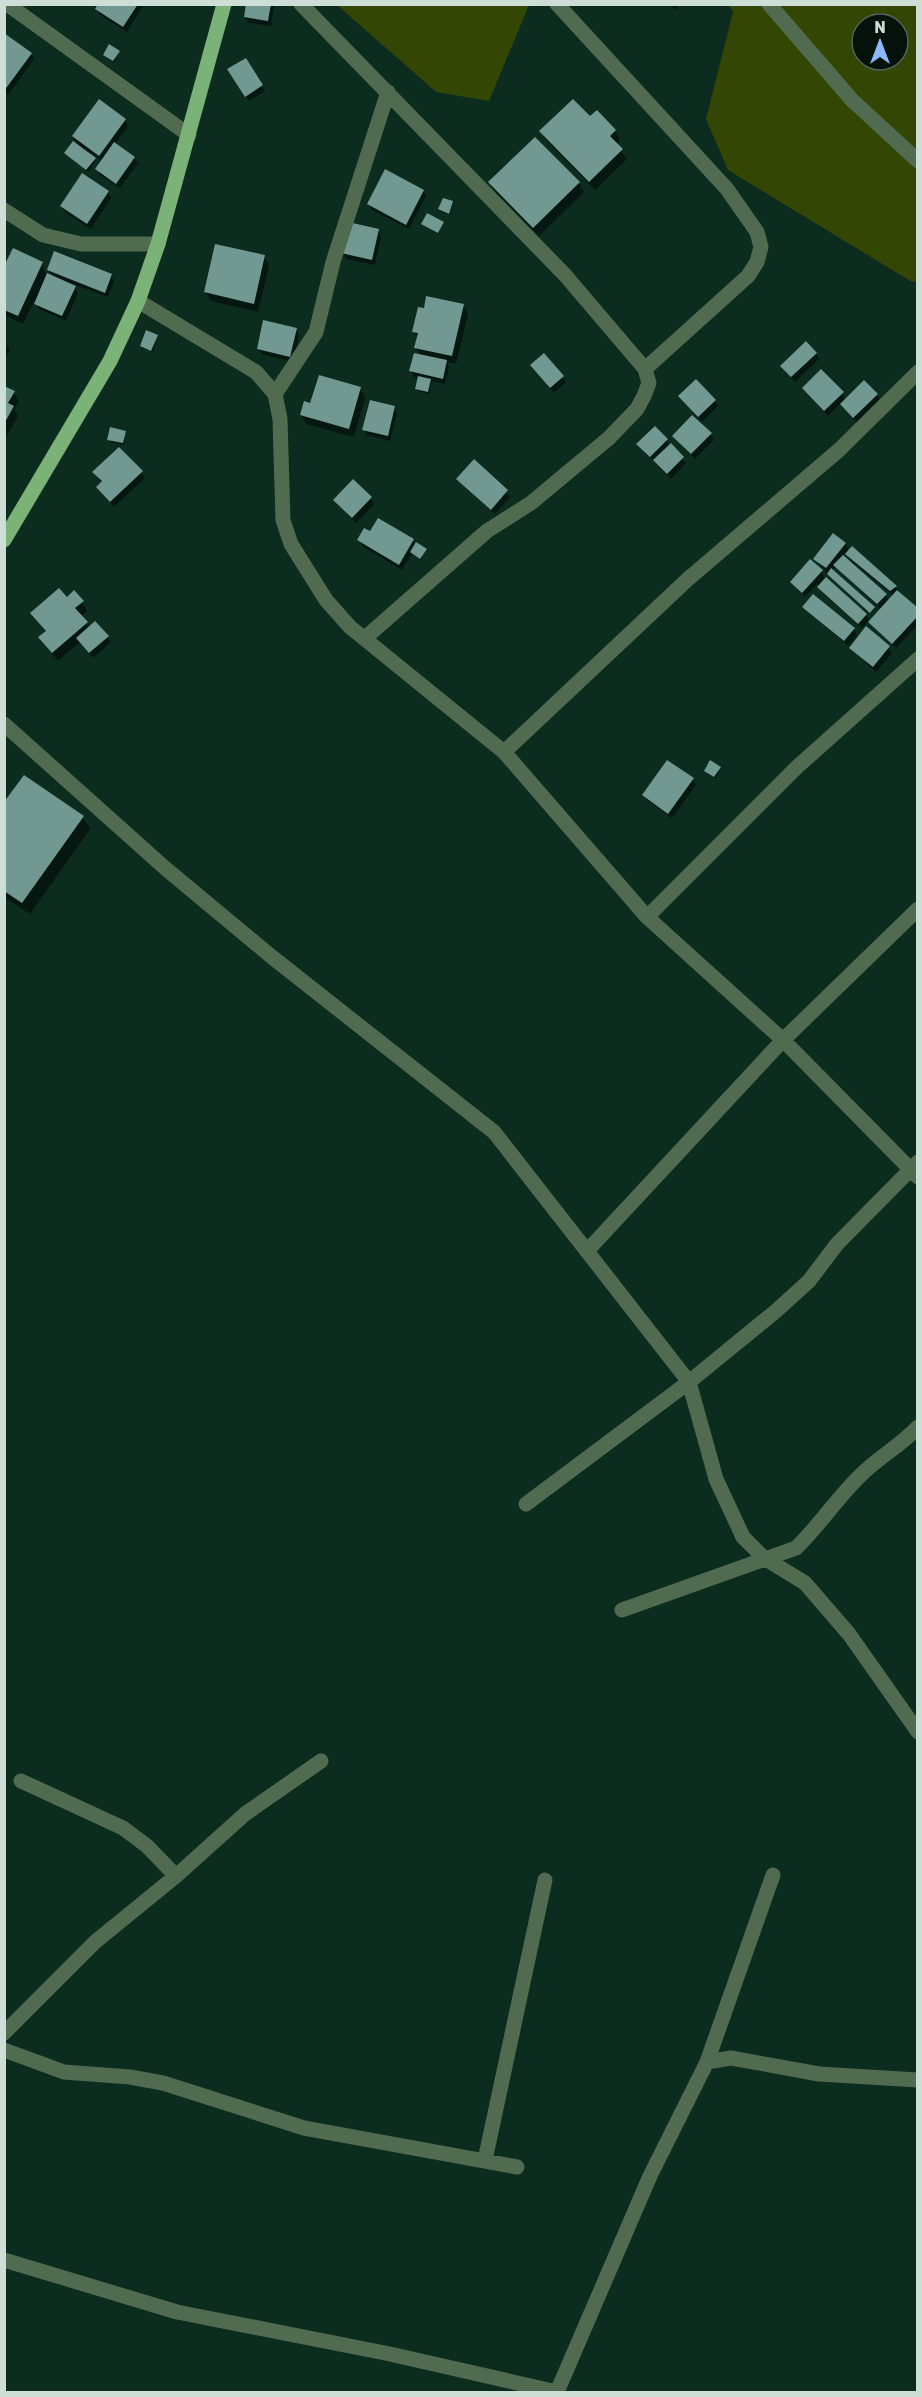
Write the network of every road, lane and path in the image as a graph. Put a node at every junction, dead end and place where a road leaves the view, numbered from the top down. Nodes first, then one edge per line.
1 (7, 4) edge
2 (224, 4) edge
3 (301, 4) edge
4 (557, 4) edge
5 (770, 4) edge
6 (388, 92) junction
7 (189, 135) junction
8 (918, 161) edge
9 (4, 210) edge
10 (158, 244) junction
11 (138, 302) junction
12 (645, 369) junction
13 (918, 372) edge
14 (275, 394) junction
15 (4, 540) edge
16 (365, 638) junction
17 (918, 659) edge
18 (4, 724) edge
19 (504, 752) junction
20 (918, 909) edge
21 (647, 917) junction
22 (783, 1040) junction
23 (915, 1170) edge
24 (586, 1251) junction
25 (689, 1382) junction
26 (918, 1428) edge
27 (526, 1504) dead end
28 (764, 1558) junction
29 (622, 1610) dead end
30 (918, 1732) edge
31 (321, 1761) dead end
32 (21, 1781) dead end
33 (773, 1875) dead end
34 (176, 1876) junction
35 (545, 1880) dead end
36 (4, 2033) edge
37 (4, 2050) edge
38 (707, 2062) junction
39 (918, 2080) edge
40 (485, 2160) junction
41 (517, 2167) dead end
42 (4, 2260) edge
43 (557, 2392) edge

1 - 7 street
2 - 7 main road
3 - 6 street
4 - 12 street
5 - 8 street
6 - 12 street
6 - 14 street
7 - 10 main road
9 - 10 street
10 - 11 main road
11 - 14 street
11 - 15 main road
12 - 16 street
13 - 19 street
14 - 16 street
16 - 19 street
17 - 21 street
18 - 24 street
19 - 21 street
20 - 22 street
21 - 22 street
22 - 23 street
22 - 24 street
23 - 25 street
24 - 25 street
25 - 27 street
25 - 28 street
26 - 28 street
28 - 29 street
28 - 30 street
31 - 34 street
32 - 34 street
33 - 38 street
34 - 36 street
35 - 40 street
37 - 40 street
38 - 39 street
38 - 43 street
40 - 41 street
42 - 43 street

